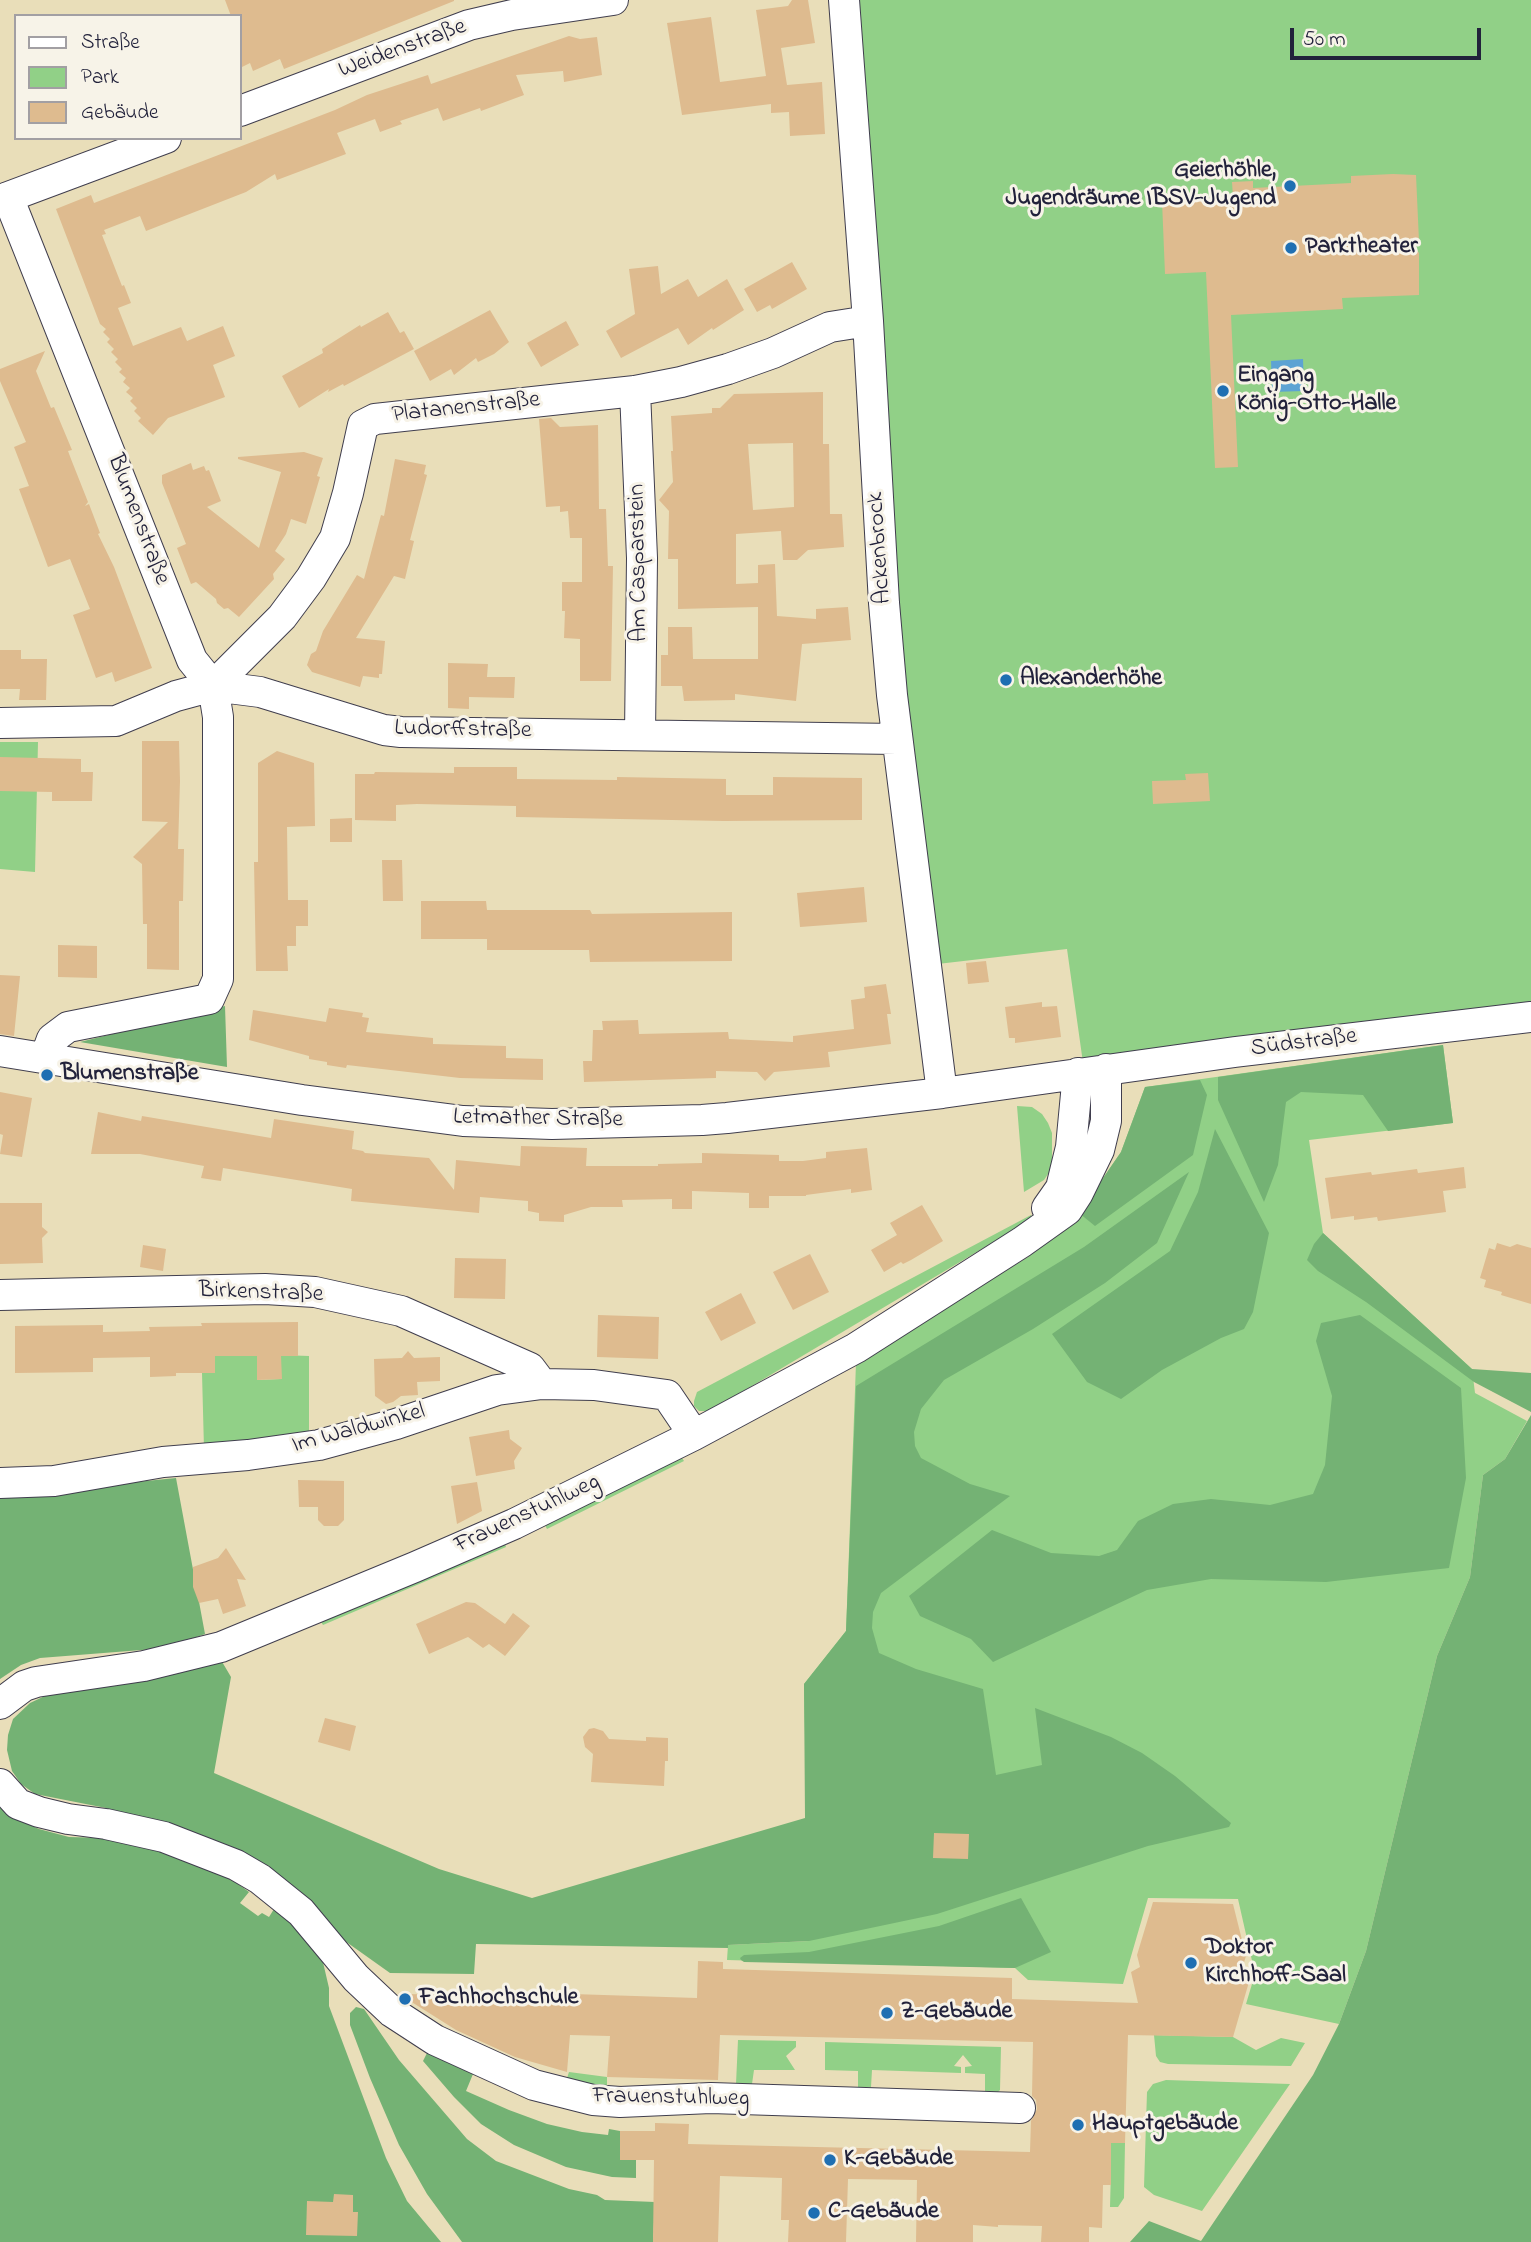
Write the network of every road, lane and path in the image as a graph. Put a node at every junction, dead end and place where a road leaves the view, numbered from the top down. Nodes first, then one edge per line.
1 (613, 0) edge
2 (844, 0) edge
3 (242, 110) edge
4 (161, 140) edge
5 (4, 198) edge
6 (868, 321) junction
7 (635, 391) junction
8 (213, 686) junction
9 (0, 723) edge
10 (640, 735) junction
11 (897, 739) junction
12 (1531, 1017) edge
13 (0, 1051) edge
14 (45, 1058) junction
15 (1092, 1071) junction
16 (942, 1093) junction
17 (0, 1295) edge
18 (542, 1384) junction
19 (694, 1436) junction
20 (0, 1483) edge
21 (0, 1704) edge
22 (0, 1784) edge
23 (1020, 2108) dead end

1 - 3 street, Weidenstraße
2 - 6 street, Ackenbrock
4 - 5 street
5 - 8 street, Blumenstraße
6 - 7 street, Platanenstraße
6 - 11 street, Ackenbrock
7 - 8 street, Platanenstraße
7 - 10 street, Am Casparstein
8 - 9 street, Ludorffstraße
8 - 10 street, Ludorffstraße
8 - 14 street, Blumenstraße
10 - 11 street, Ludorffstraße
11 - 16 street, Ackenbrock
12 - 15 street, Südstraße
13 - 14 street, Letmather Straße
14 - 16 street, Letmather Straße
15 - 16 street, Letmather Straße
15 - 19 street, Frauenstuhlweg
17 - 18 street, Birkenstraße
18 - 19 street, Im Waldwinkel
18 - 20 street, Im Waldwinkel
19 - 21 street, Frauenstuhlweg
22 - 23 street, Frauenstuhlweg

